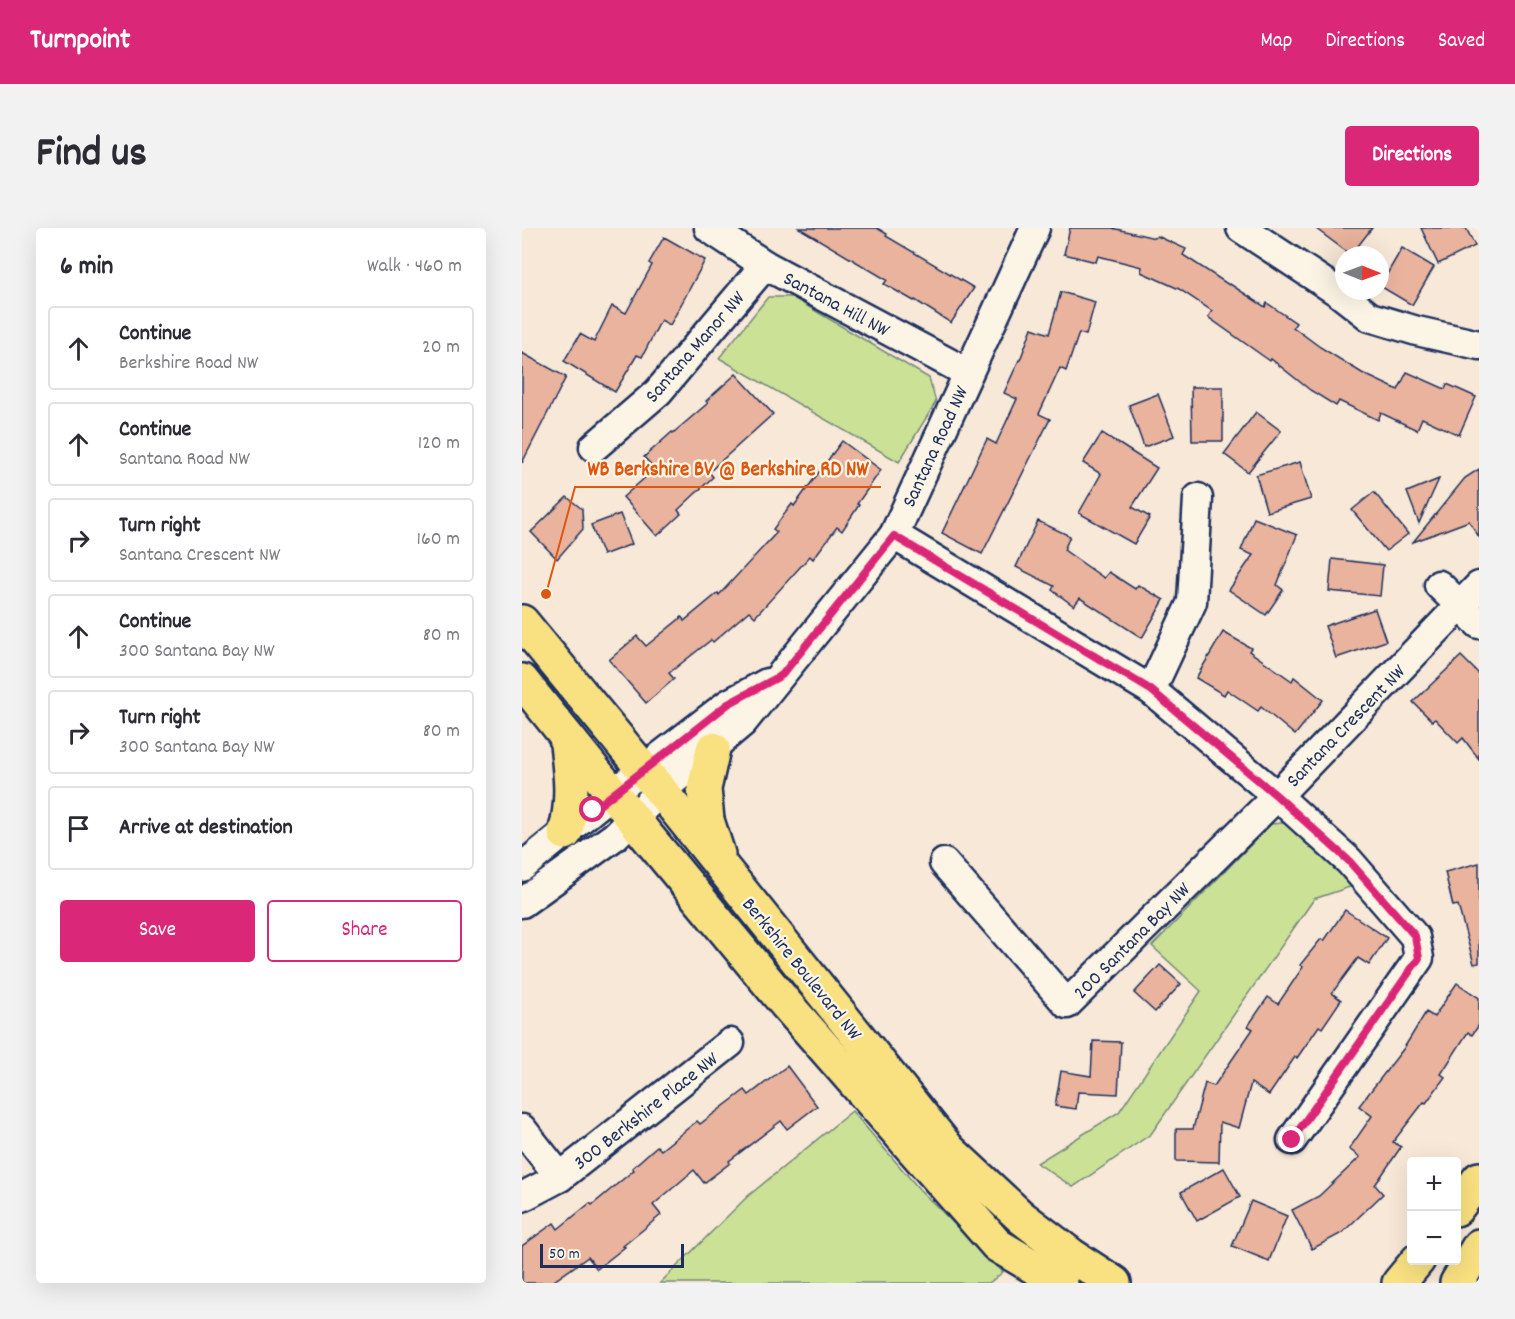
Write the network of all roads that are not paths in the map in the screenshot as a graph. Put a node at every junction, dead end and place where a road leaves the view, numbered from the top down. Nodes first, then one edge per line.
1 (709, 228) edge
2 (1035, 228) edge
3 (1241, 228) edge
4 (765, 265) junction
5 (1479, 345) edge
6 (968, 373) junction
7 (594, 447) dead end
8 (1198, 498) dead end
9 (894, 536) junction
10 (1439, 585) dead end
11 (1473, 605) edge
12 (522, 622) edge
13 (782, 675) junction
14 (522, 681) edge
15 (1151, 690) junction
16 (566, 736) junction
17 (713, 748) junction
18 (652, 781) junction
19 (613, 793) junction
20 (1277, 796) junction
21 (633, 819) junction
22 (565, 833) junction
23 (944, 863) dead end
24 (522, 867) edge
25 (722, 868) junction
26 (522, 903) edge
27 (730, 1043) dead end
28 (522, 1129) edge
29 (1292, 1140) dead end
30 (560, 1177) junction
31 (1479, 1179) edge
32 (522, 1197) edge
33 (1461, 1202) edge
34 (997, 1245) junction
35 (1479, 1246) edge
36 (1414, 1265) edge
37 (1031, 1283) edge
38 (1062, 1283) edge
39 (1114, 1283) edge
40 (1399, 1283) edge
41 (1457, 1283) edge

1 - 4 street, Santana Hill NW
2 - 6 street, Santana Road NW
3 - 5 street
4 - 6 street, Santana Hill NW
4 - 7 street, Santana Manor NW
6 - 9 street, Santana Road NW
8 - 15 street
9 - 13 street, Santana Road NW
9 - 15 street, Santana Crescent NW
10 - 11 street, Santana Crescent NW
11 - 20 street, Santana Crescent NW
12 - 18 main road, Berkshire Boulevard NW
13 - 17 street, Santana Road NW
13 - 18 street, Santana Road NW
14 - 16 main road, Berkshire Boulevard NW
15 - 20 street, Santana Crescent NW
16 - 19 main road, Berkshire Boulevard NW
16 - 22 main road
17 - 18 street, Santana Road NW
17 - 25 main road
18 - 19 street
18 - 21 street
18 - 25 main road, Berkshire Boulevard NW
19 - 21 main road, Berkshire Boulevard NW
19 - 22 street
20 - 23 street, 200 Santana Bay NW
20 - 29 street
21 - 26 street
21 - 34 main road, Berkshire Boulevard NW
22 - 24 street
25 - 39 main road, Berkshire Boulevard NW
27 - 30 street, 300 Berkshire Place NW
28 - 30 street, 300 Berkshire Place NW
30 - 32 street, 300 Berkshire Place NW
31 - 33 main road
34 - 37 main road
34 - 38 main road, Berkshire Boulevard NW
35 - 41 main road
36 - 40 main road

